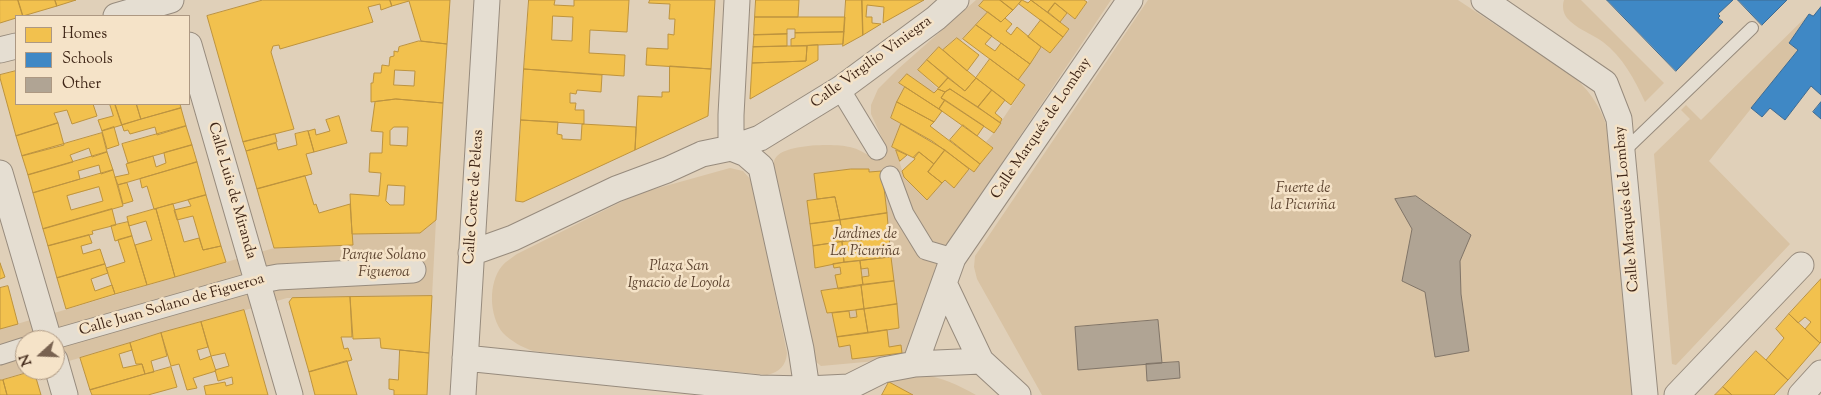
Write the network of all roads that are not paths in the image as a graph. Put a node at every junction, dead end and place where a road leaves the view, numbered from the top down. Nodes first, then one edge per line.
1 (171, 0) edge
2 (176, 0) edge
3 (487, 0) edge
4 (737, 0) edge
5 (1130, 0) edge
6 (1484, 0) edge
7 (954, 1) edge
8 (119, 15) edge
9 (180, 15) edge
10 (1752, 28) dead end
11 (15, 46) edge
12 (190, 48) edge
13 (0, 50) edge
14 (840, 89) junction
15 (731, 148) junction
16 (877, 150) dead end
17 (1623, 152) junction
18 (0, 173) edge
19 (890, 176) dead end
20 (471, 253) junction
21 (954, 258) junction
22 (1801, 265) dead end
23 (413, 270) dead end
24 (257, 281) junction
25 (944, 283) junction
26 (47, 330) edge
27 (65, 336) edge
28 (15, 351) edge
29 (0, 355) edge
30 (465, 358) junction
31 (981, 361) junction
32 (915, 364) junction
33 (1821, 373) edge
34 (61, 380) edge
35 (807, 389) junction
36 (849, 391) edge
37 (65, 395) edge
38 (290, 395) edge
39 (463, 395) edge
40 (1018, 395) edge
41 (1645, 395) edge
42 (1677, 395) edge
43 (1801, 395) edge

1 - 8 street
2 - 9 street
3 - 20 street, Calle Corte de Peleas
4 - 15 street
5 - 21 street, Calle Marqués de Lombay
6 - 17 street, Calle Marqués de Lombay
7 - 14 street, Calle Virgilio Viniegra
10 - 17 lane
11 - 13 street
12 - 24 street, Calle Luis de Miranda
14 - 15 street, Calle Virgilio Viniegra
14 - 16 street
15 - 20 street
15 - 35 street
17 - 41 street, Calle Marqués de Lombay
18 - 26 street
19 - 21 street
20 - 30 street, Calle Corte de Peleas
21 - 25 street, Calle Marqués de Lombay
22 - 42 street
23 - 24 street, Calle Juan Solano de Figueroa
24 - 27 street, Calle Juan Solano de Figueroa
24 - 38 street, Calle Luis de Miranda
25 - 31 street
25 - 32 street, Calle Marqués de Lombay
28 - 29 street
30 - 35 street
30 - 39 street, Calle Corte de Peleas
31 - 32 street
31 - 40 street
32 - 36 street
33 - 43 street
34 - 37 street
35 - 36 street

